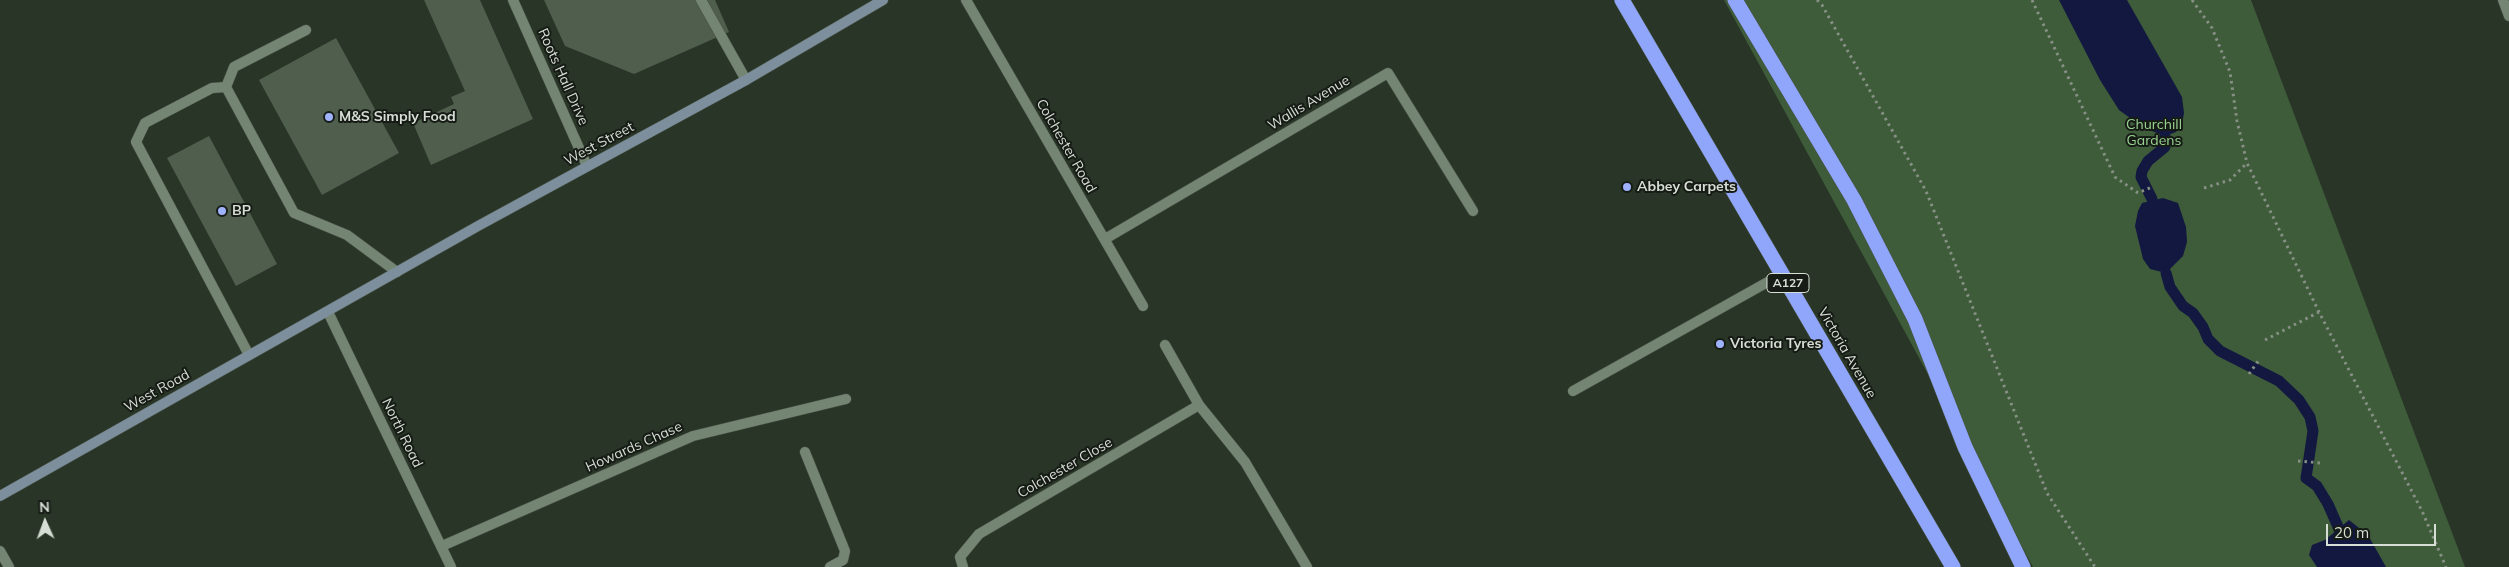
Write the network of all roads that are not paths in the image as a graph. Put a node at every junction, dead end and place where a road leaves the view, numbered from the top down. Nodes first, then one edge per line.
1 (513, 0) edge
2 (701, 0) edge
3 (883, 0) edge
4 (966, 0) edge
5 (1622, 0) edge
6 (1735, 0) edge
7 (2503, 0) edge
8 (2509, 16) edge
9 (306, 30) dead end
10 (746, 80) junction
11 (226, 87) junction
12 (588, 166) junction
13 (1473, 211) dead end
14 (1105, 240) junction
15 (397, 272) junction
16 (1782, 274) junction
17 (1143, 306) dead end
18 (328, 312) junction
19 (1165, 345) dead end
20 (249, 355) junction
21 (1573, 391) dead end
22 (846, 399) dead end
23 (1199, 405) junction
24 (805, 452) dead end
25 (0, 496) edge
26 (442, 546) junction
27 (0, 551) edge
28 (9, 567) edge
29 (451, 567) edge
30 (830, 567) edge
31 (962, 567) edge
32 (1307, 567) edge
33 (1953, 567) edge
34 (2023, 567) edge

1 - 12 street, Roots Hall Drive
2 - 10 street
3 - 10 main road, West Street
4 - 14 street, Colchester Road
5 - 16 highway, Victoria Avenue / A127
6 - 34 highway
7 - 8 street
9 - 11 street
10 - 12 main road, West Street
11 - 15 street
11 - 20 street
12 - 15 main road, West Street
13 - 14 street, Wallis Avenue
14 - 17 street, Colchester Road
15 - 18 main road, West Street
16 - 21 street
16 - 33 highway, Victoria Avenue / A127
18 - 20 main road, West Road
18 - 26 street, North Road
19 - 23 street
20 - 25 main road, West Road
22 - 26 street, Howards Chase
23 - 31 street, Colchester Close
23 - 32 street
24 - 30 street
26 - 29 street, North Road
27 - 28 street

